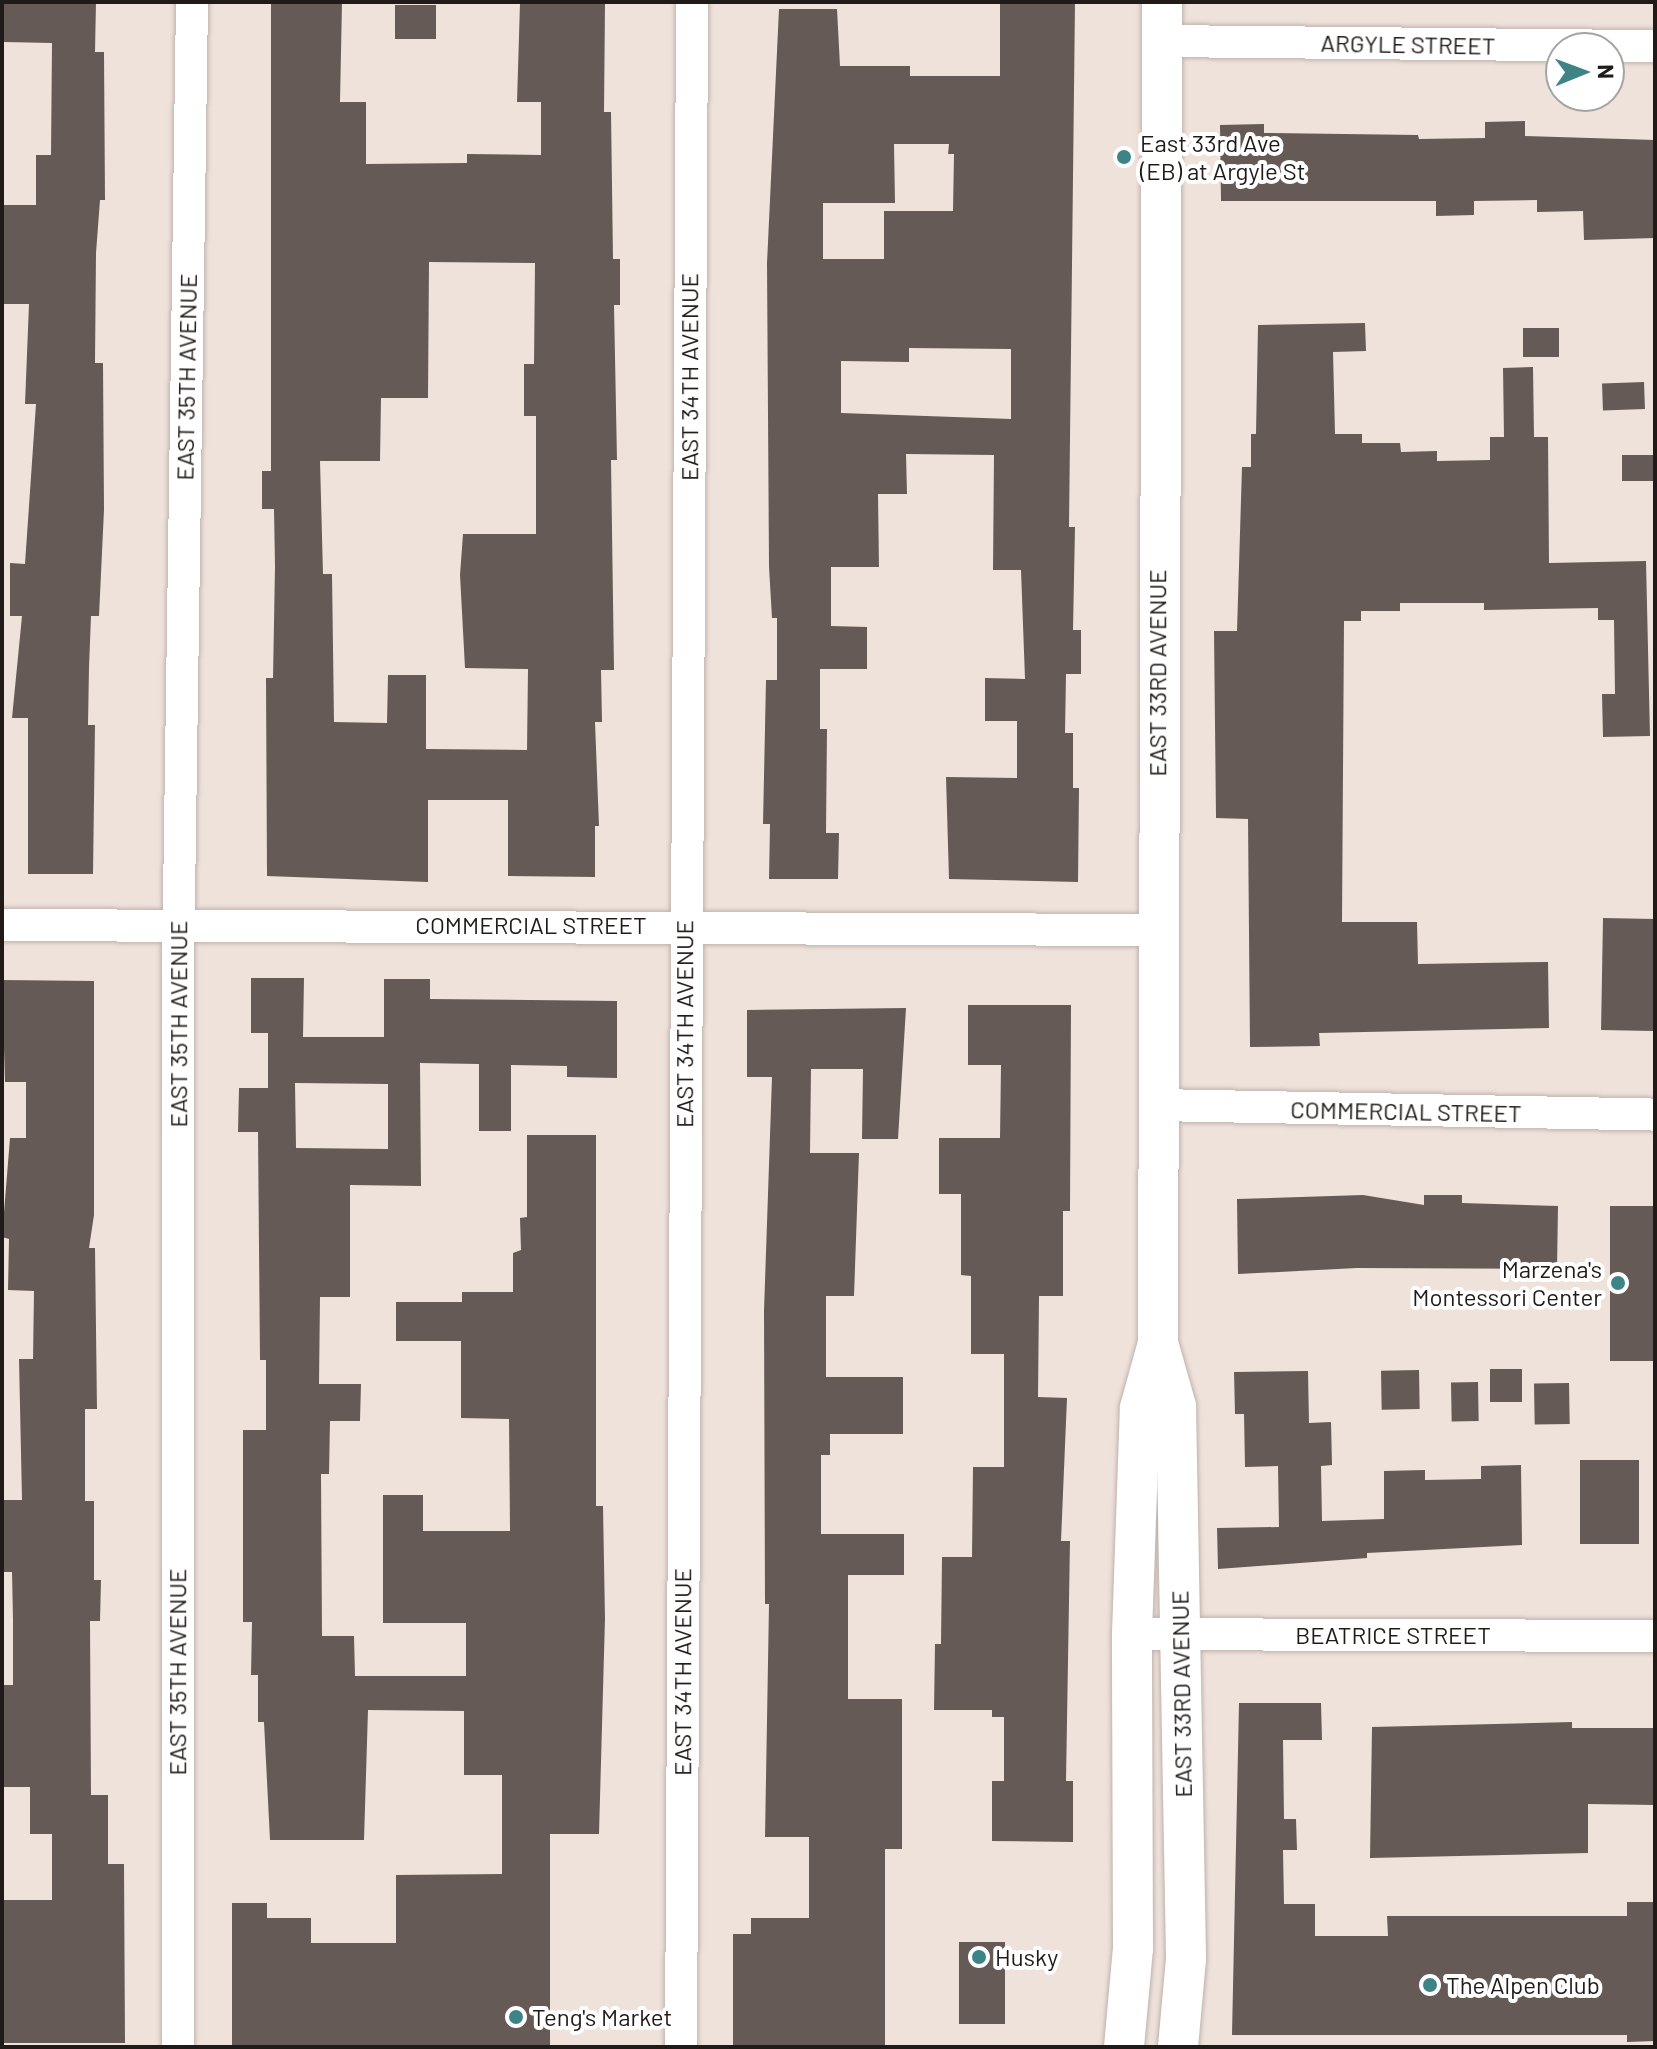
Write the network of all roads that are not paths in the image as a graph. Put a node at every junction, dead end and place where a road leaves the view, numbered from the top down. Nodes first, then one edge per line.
1 (192, 2) edge
2 (692, 2) edge
3 (1162, 2) edge
4 (1161, 41) junction
5 (1655, 46) edge
6 (2, 925) edge
7 (685, 925) junction
8 (178, 926) junction
9 (1156, 930) junction
10 (1156, 1105) junction
11 (1655, 1115) edge
12 (1158, 1343) junction
13 (1132, 1634) junction
14 (1179, 1634) junction
15 (1655, 1636) edge
16 (178, 2047) edge
17 (681, 2047) edge
18 (1124, 2047) edge
19 (1178, 2047) edge

1 - 8 street, EAST 35TH AVENUE
2 - 7 street, EAST 34TH AVENUE
3 - 4 street, EAST 33RD AVENUE
4 - 5 street, ARGYLE STREET
4 - 9 street, EAST 33RD AVENUE
6 - 8 street, COMMERCIAL STREET
7 - 8 street, COMMERCIAL STREET
7 - 9 street, COMMERCIAL STREET
7 - 17 street, EAST 34TH AVENUE
8 - 16 street, EAST 35TH AVENUE
9 - 10 street, EAST 33RD AVENUE
10 - 11 street, COMMERCIAL STREET
10 - 12 street, EAST 33RD AVENUE
12 - 13 street, EAST 33RD AVENUE
12 - 14 street, EAST 33RD AVENUE
13 - 14 street, BEATRICE STREET
13 - 18 street, EAST 33RD AVENUE
14 - 15 street, BEATRICE STREET
14 - 19 street, EAST 33RD AVENUE

